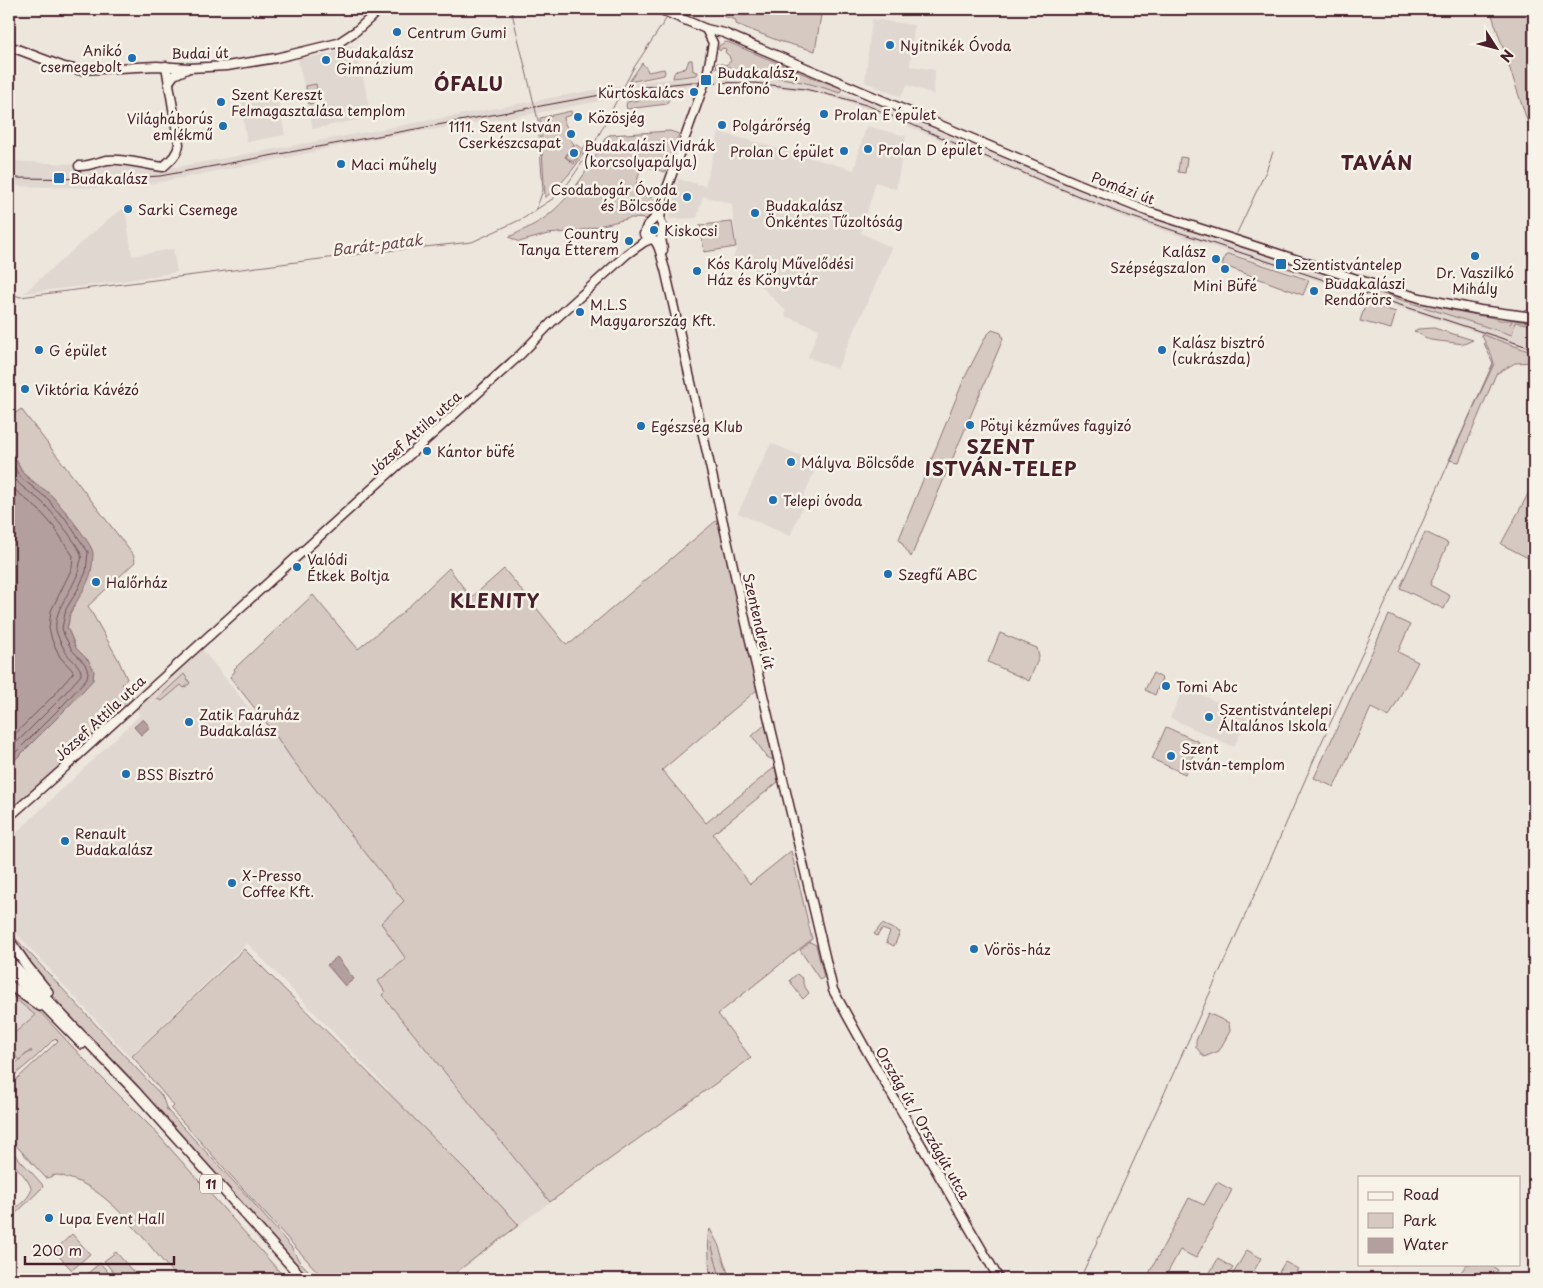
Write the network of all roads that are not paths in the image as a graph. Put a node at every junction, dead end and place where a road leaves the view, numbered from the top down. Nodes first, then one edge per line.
1 (380, 9) edge
2 (662, 10) edge
3 (716, 39) junction
4 (9, 46) edge
5 (169, 66) junction
6 (189, 68) junction
7 (174, 75) junction
8 (169, 82) junction
9 (79, 166) dead end
10 (662, 202) junction
11 (652, 222) junction
12 (662, 225) junction
13 (646, 232) junction
14 (662, 234) junction
15 (652, 239) junction
16 (627, 254) junction
17 (666, 269) junction
18 (1534, 317) edge
19 (9, 817) edge
20 (9, 940) edge
21 (9, 960) edge
22 (9, 970) edge
23 (829, 978) joint
24 (9, 985) edge
25 (58, 1015) junction
26 (296, 1279) edge
27 (303, 1279) edge
28 (999, 1279) edge

1 - 6 main road, Budai út
2 - 3 main road
3 - 10 main road
3 - 18 main road, Pomázi út
4 - 5 main road, Budai út
5 - 6 main road, Budai út
5 - 7 main road
5 - 8 main road
6 - 7 main road
7 - 8 main road
8 - 9 main road
10 - 11 main road
10 - 12 main road
11 - 12 main road
11 - 13 main road
12 - 14 main road
13 - 15 main road
13 - 16 main road
14 - 15 main road
14 - 17 main road
15 - 16 main road
15 - 17 main road
16 - 19 main road, József Attila utca
17 - 23 main road, Szentendrei út
20 - 25 main road
21 - 25 main road, 11
22 - 25 main road, 11
23 - 28 main road, Ország út / Országút utca
24 - 25 main road
25 - 26 main road, 11
25 - 27 main road, 11

